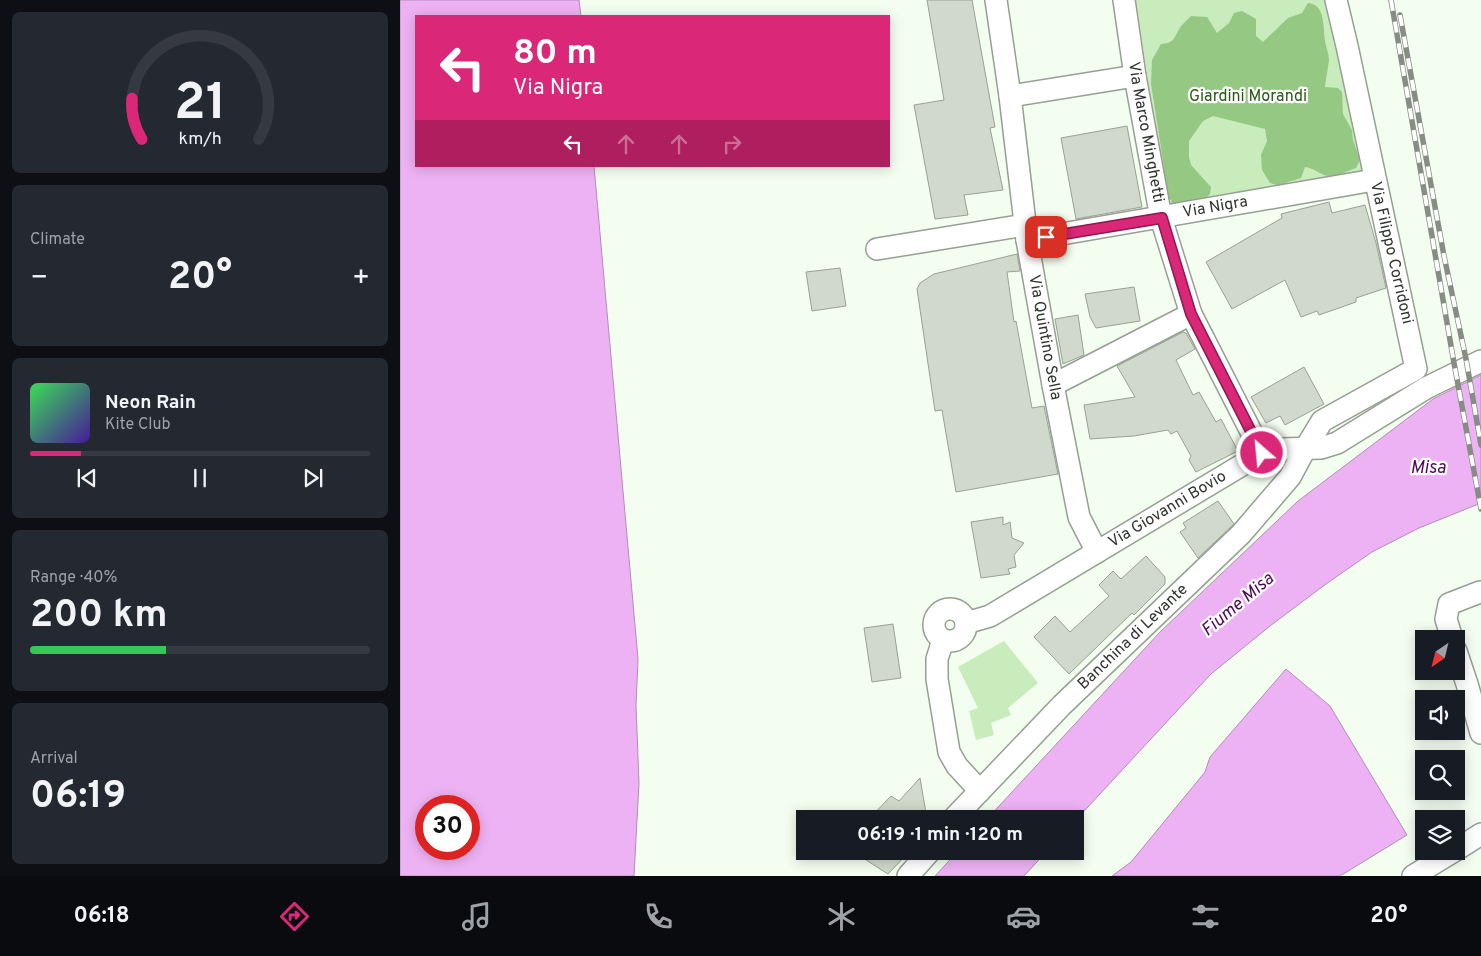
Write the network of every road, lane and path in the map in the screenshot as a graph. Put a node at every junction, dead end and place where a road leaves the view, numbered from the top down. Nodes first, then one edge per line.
1 (996, 0) edge
2 (1124, 0) edge
3 (1336, 0) edge
4 (1135, 76) junction
5 (1010, 96) junction
6 (1374, 180) junction
7 (1162, 218) junction
8 (1026, 233) junction
9 (877, 249) dead end
10 (1191, 314) junction
11 (1481, 361) edge
12 (1053, 385) junction
13 (1305, 448) junction
14 (1262, 453) junction
15 (1096, 552) junction
16 (1480, 592) edge
17 (1449, 630) edge
18 (1465, 678) edge
19 (1481, 733) edge
20 (980, 791) junction
21 (962, 810) edge
22 (1481, 834) edge
23 (1465, 844) edge
24 (922, 860) edge
25 (1439, 860) edge
26 (908, 876) edge
27 (1413, 876) edge

1 - 5 street, Via Quintino Sella
2 - 4 street, Via Marco Minghetti
3 - 6 street, Via Filippo Corridoni
4 - 5 street
4 - 7 street, Via Marco Minghetti
5 - 8 street, Via Quintino Sella
6 - 7 street, Via Nigra
6 - 13 street, Via Filippo Corridoni
7 - 8 street, Via Nigra
7 - 10 street, Via Marco Minghetti
8 - 9 street, Via Nigra
8 - 12 street, Via Quintino Sella
10 - 12 street
10 - 14 street, Via Marco Minghetti
11 - 13 street, Via Giovanni Bovio
12 - 15 street, Via Quintino Sella
13 - 14 street, Via Giovanni Bovio
13 - 20 street, Banchina di Levante
14 - 15 street, Via Giovanni Bovio
15 - 20 street, Via Giovanni Bovio
16 - 17 street
18 - 19 street
20 - 21 street, Banchina di Levante
22 - 23 street
24 - 26 street
25 - 27 street

